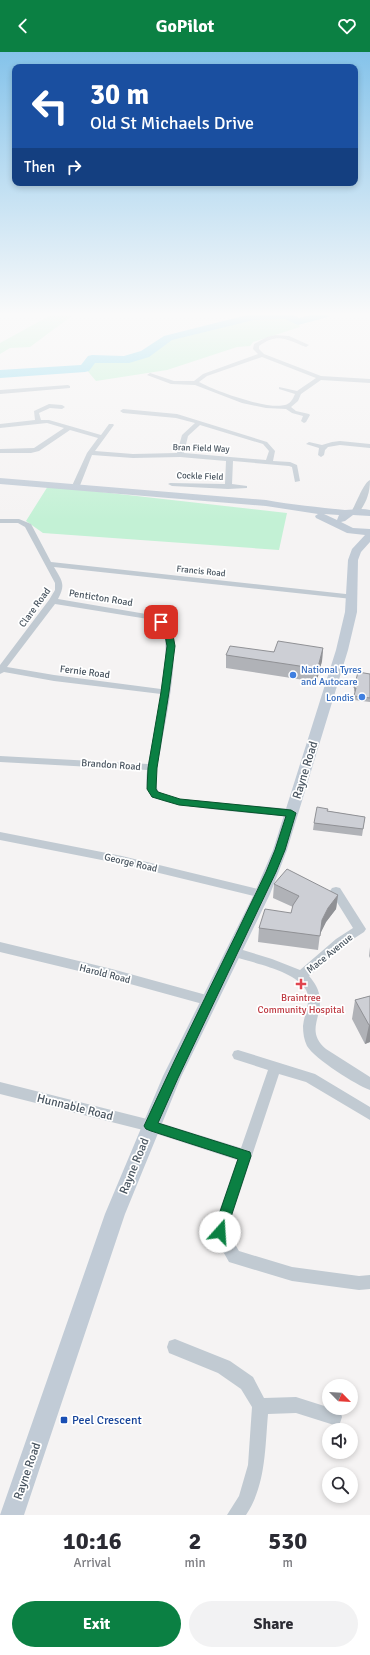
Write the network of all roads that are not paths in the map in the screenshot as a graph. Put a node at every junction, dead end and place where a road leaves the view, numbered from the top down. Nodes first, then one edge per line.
1 (196, 383) edge
2 (312, 383) edge
3 (68, 387) dead end
4 (281, 388) dead end
5 (0, 392) edge
6 (298, 393) junction
7 (62, 407) dead end
8 (287, 407) junction
9 (123, 410) dead end
10 (38, 421) junction
11 (304, 421) dead end
12 (199, 423) junction
13 (110, 425) dead end
14 (0, 426) edge
15 (68, 428) junction
16 (101, 437) junction
17 (309, 444) dead end
18 (370, 446) edge
19 (322, 447) junction
20 (0, 451) edge
21 (90, 453) junction
22 (180, 455) junction
23 (321, 455) dead end
24 (230, 458) junction
25 (269, 462) junction
26 (0, 481) edge
27 (297, 481) dead end
28 (370, 483) edge
29 (172, 484) dead end
30 (228, 487) junction
31 (245, 487) dead end
32 (75, 488) junction
33 (366, 494) junction
34 (370, 507) edge
35 (300, 509) junction
36 (351, 513) junction
37 (370, 513) edge
38 (0, 521) edge
39 (347, 528) junction
40 (370, 532) edge
41 (370, 536) edge
42 (356, 551) junction
43 (48, 564) junction
44 (352, 597) junction
45 (53, 601) junction
46 (1, 670) edge
47 (165, 692) junction
48 (0, 759) edge
49 (152, 768) junction
50 (291, 813) junction
51 (0, 836) edge
52 (336, 891) dead end
53 (262, 894) junction
54 (0, 947) edge
55 (233, 952) junction
56 (301, 976) junction
57 (210, 1001) junction
58 (238, 1055) dead end
59 (275, 1067) junction
60 (370, 1084) edge
61 (0, 1088) edge
62 (370, 1114) edge
63 (151, 1126) junction
64 (245, 1156) junction
65 (370, 1282) edge
66 (175, 1347) dead end
67 (260, 1406) junction
68 (334, 1417) dead end
69 (12, 1515) edge
70 (236, 1515) edge

1 - 8 street
2 - 6 street
3 - 5 street
4 - 6 street
6 - 8 street
7 - 10 street
8 - 11 street
9 - 12 street
10 - 14 street
10 - 15 street
12 - 22 street
12 - 25 street
13 - 16 street
15 - 16 street
15 - 20 street
16 - 21 street
17 - 19 street
18 - 19 street
19 - 23 street
21 - 22 street, Bran Field Way
21 - 32 street
22 - 24 street, Bran Field Way
24 - 25 street, Bran Field Way
24 - 30 street, Cockle Field
25 - 27 street, Bran Field Way
26 - 32 main road
28 - 33 street
29 - 30 street, Cockle Field
30 - 31 street, Cockle Field
32 - 35 main road
33 - 34 street
33 - 36 street
35 - 36 main road
35 - 39 main road
36 - 37 main road
36 - 39 main road
38 - 43 street, Clare Road
39 - 40 main road
39 - 42 main road, Rayne Road
41 - 42 main road
42 - 44 main road, Rayne Road
43 - 44 street, Francis Road
43 - 45 street, Clare Road
44 - 50 main road, Rayne Road
45 - 46 street, Clare Road
45 - 47 street, Penticton Road
46 - 47 street, Fernie Road
47 - 49 street, Penticton Road
48 - 49 street, Brandon Road
49 - 50 street, Brandon Road
50 - 53 main road, Rayne Road
51 - 53 street, George Road
52 - 56 street, Mace Avenue
53 - 55 main road, Rayne Road
54 - 57 street, Harold Road
55 - 56 street
55 - 57 main road, Rayne Road
56 - 60 street
57 - 63 main road, Rayne Road
58 - 59 street
59 - 62 street
59 - 64 street
61 - 63 street, Hunnable Road
63 - 64 street, Hunnable Road
63 - 69 main road, Rayne Road
64 - 65 street
66 - 67 street
67 - 68 street
67 - 70 street

